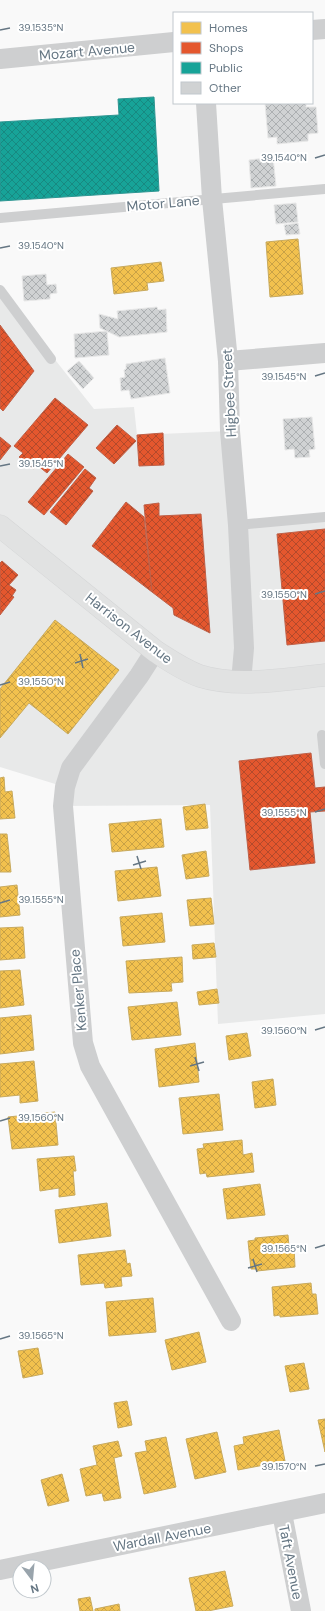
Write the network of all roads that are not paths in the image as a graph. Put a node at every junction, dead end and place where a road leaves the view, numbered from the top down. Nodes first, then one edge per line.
1 (325, 29) edge
2 (313, 30) edge
3 (173, 42) edge
4 (0, 59) edge
5 (206, 104) edge
6 (325, 189) edge
7 (212, 199) junction
8 (0, 218) edge
9 (0, 290) edge
10 (325, 353) edge
11 (51, 359) dead end
12 (228, 361) junction
13 (325, 517) edge
14 (238, 525) junction
15 (0, 526) edge
16 (155, 651) junction
17 (325, 675) edge
18 (241, 682) junction
19 (322, 735) dead end
20 (325, 764) edge
21 (231, 1321) dead end
22 (325, 1503) edge
23 (282, 1513) junction
24 (0, 1570) edge
25 (301, 1611) edge

1 - 2 street
3 - 4 street, Mozart Avenue
5 - 7 street, Higbee Street
6 - 7 lane, Motor Lane
7 - 8 lane, Motor Lane
7 - 12 street, Higbee Street
9 - 11 lane
10 - 12 street
12 - 14 street, Higbee Street
13 - 14 lane
14 - 18 street, Higbee Street
15 - 16 main road, Harrison Avenue
16 - 18 main road, Harrison Avenue
16 - 21 street, Kenker Place
17 - 18 main road, Harrison Avenue
19 - 20 lane
22 - 23 street, Wardall Avenue
23 - 24 street, Wardall Avenue
23 - 25 street, Taft Avenue

